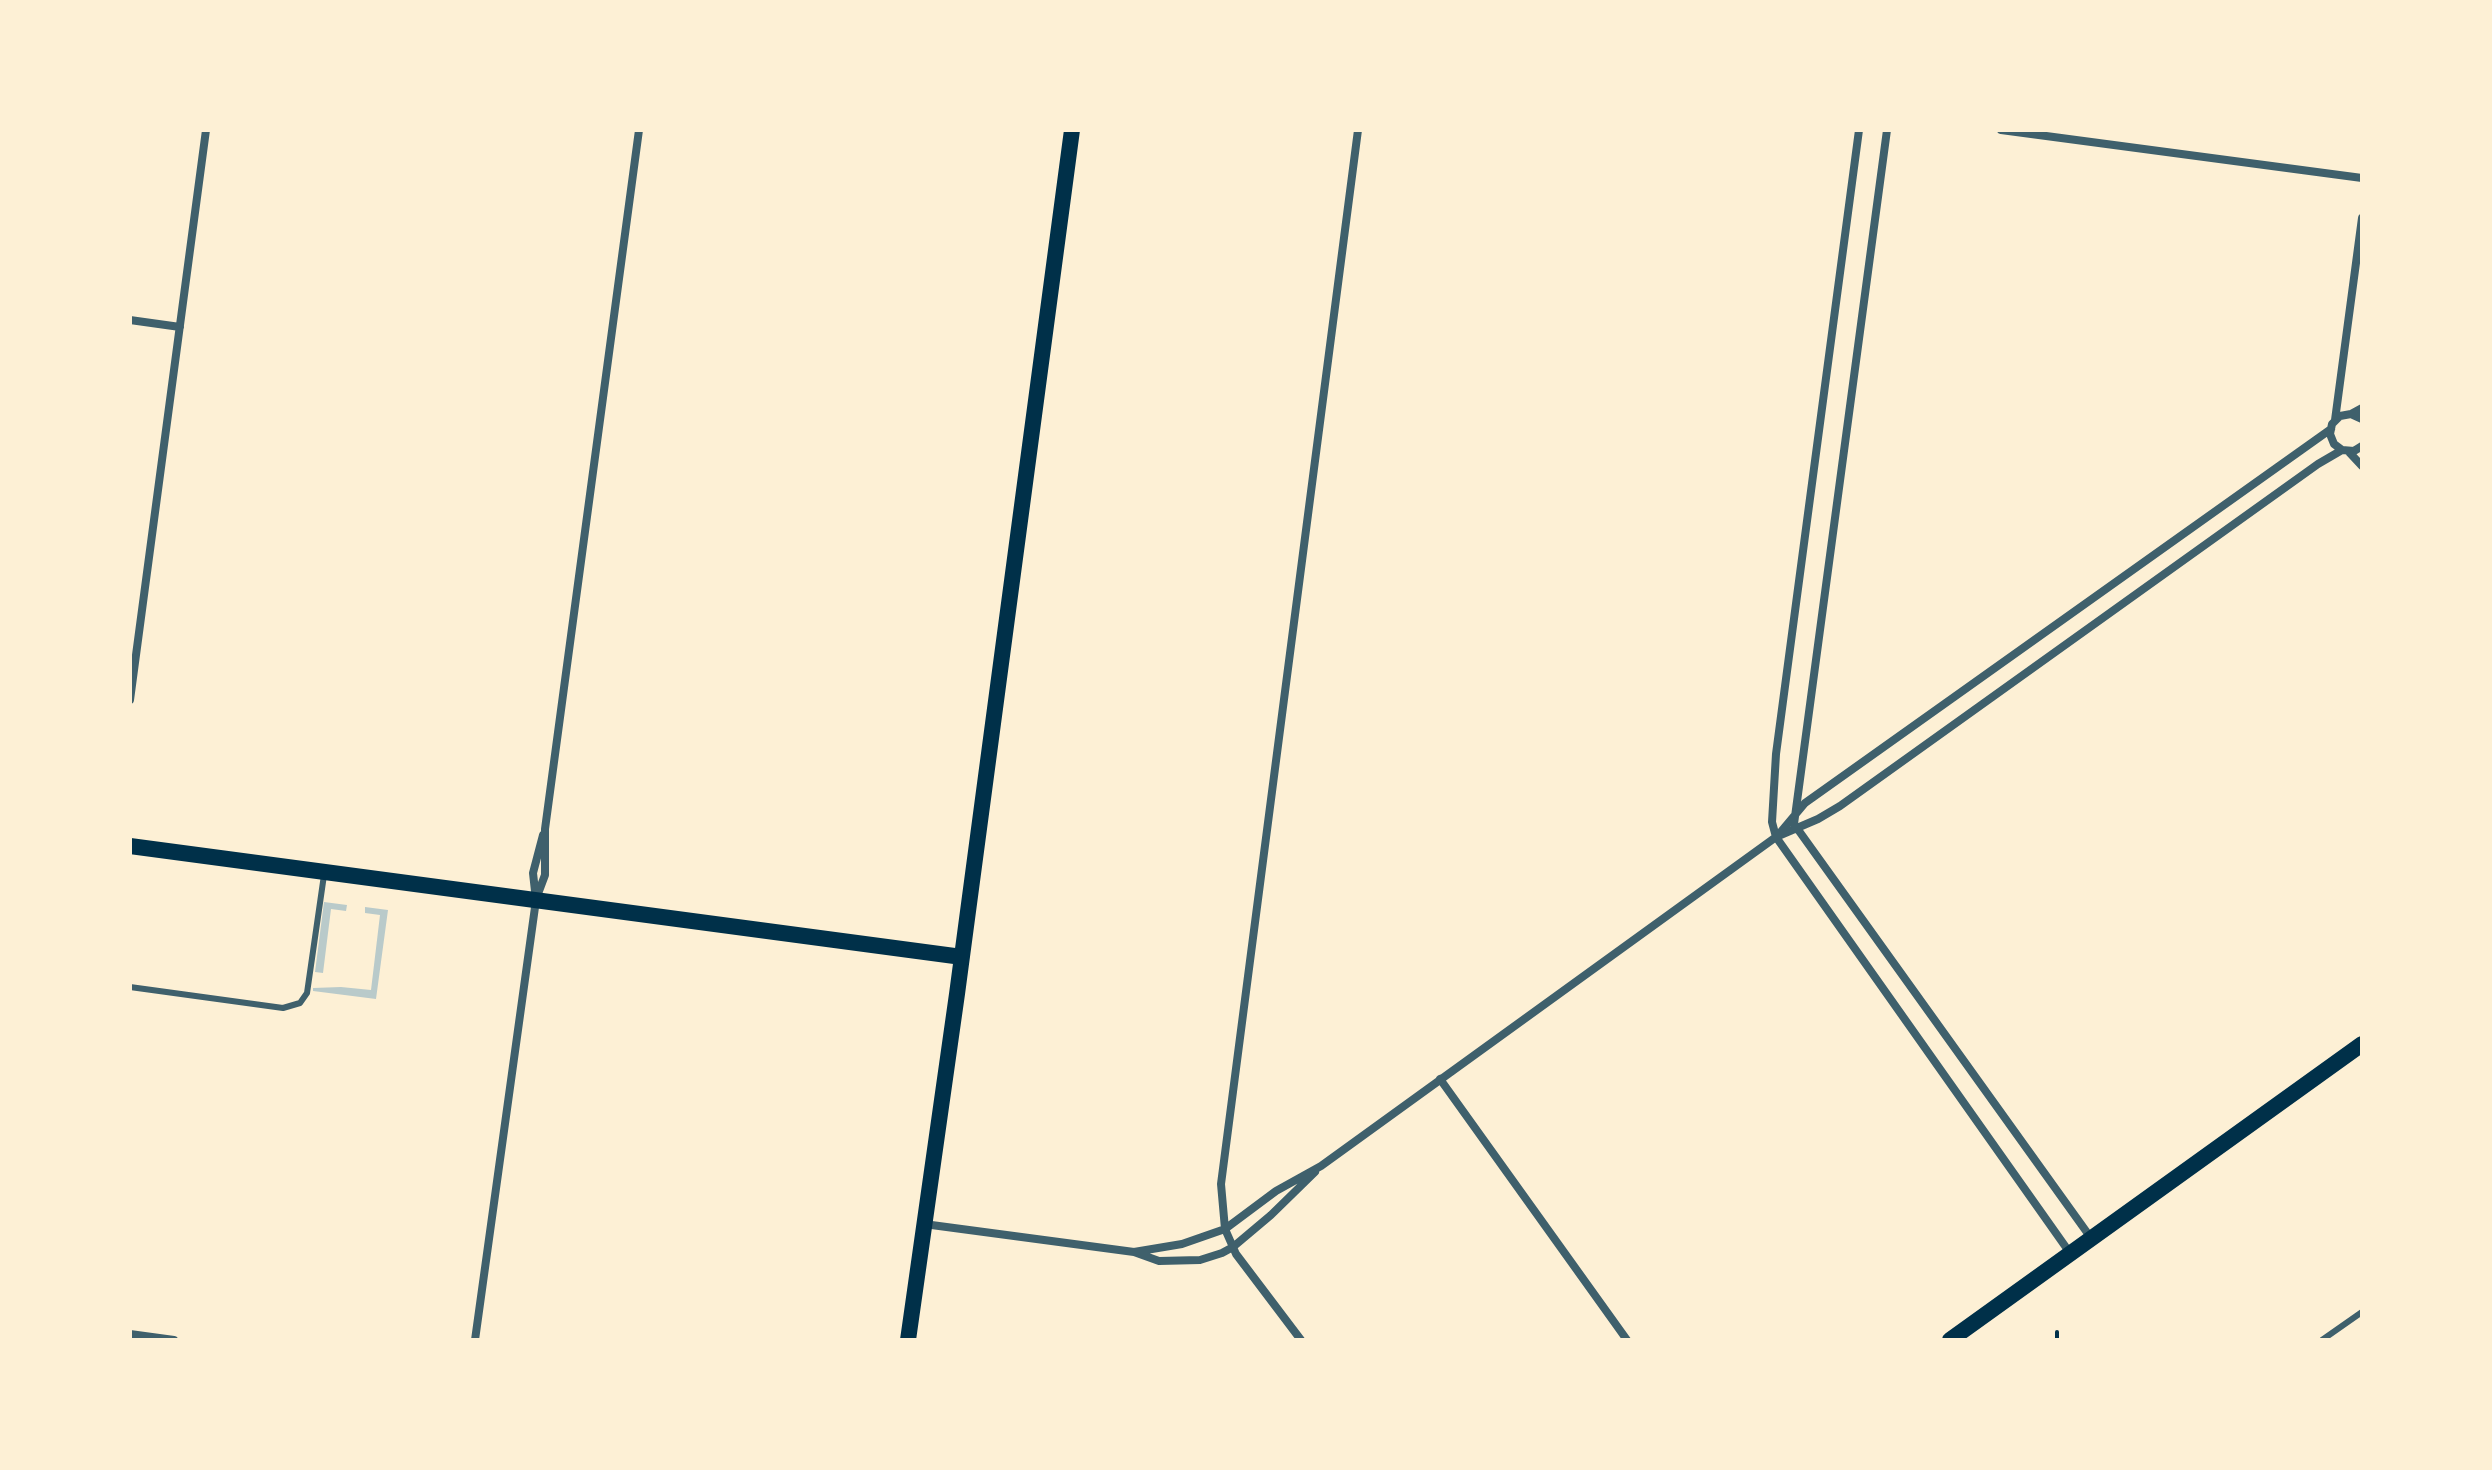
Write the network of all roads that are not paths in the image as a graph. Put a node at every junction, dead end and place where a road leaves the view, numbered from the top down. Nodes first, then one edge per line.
1 (206, 130) edge
2 (639, 130) edge
3 (1072, 130) edge
4 (1358, 130) edge
5 (1859, 130) edge
6 (1887, 130) edge
7 (2001, 130) edge
8 (2362, 178) edge
9 (2362, 218) edge
10 (130, 320) edge
11 (180, 327) junction
12 (2362, 408) edge
13 (2351, 414) junction
14 (2362, 419) edge
15 (2333, 424) junction
16 (2362, 446) edge
17 (2345, 451) junction
18 (2362, 466) edge
19 (130, 700) edge
20 (1795, 814) junction
21 (1797, 828) junction
22 (1776, 837) junction
23 (130, 846) edge
24 (324, 872) junction
25 (536, 900) junction
26 (962, 957) junction
27 (130, 987) edge
28 (2362, 1044) edge
29 (1440, 1079) junction
30 (1321, 1166) junction
31 (924, 1224) junction
32 (1225, 1229) junction
33 (2091, 1238) junction
34 (1233, 1247) junction
35 (1134, 1252) junction
36 (2070, 1253) junction
37 (2362, 1312) edge
38 (130, 1334) edge
39 (174, 1340) edge
40 (475, 1340) edge
41 (908, 1340) edge
42 (1301, 1340) edge
43 (1627, 1340) edge
44 (1950, 1340) edge
45 (2322, 1340) edge

1 - 11 street
2 - 25 street
3 - 26 main road
4 - 32 street
5 - 22 street
6 - 20 street
7 - 8 street
9 - 15 street
10 - 11 street
11 - 19 street
12 - 13 street
13 - 14 street
13 - 15 street
15 - 17 street
15 - 20 street
16 - 17 street
17 - 18 street
17 - 21 street
20 - 21 street
20 - 22 street
21 - 22 street
21 - 33 street
22 - 29 street
22 - 36 street
23 - 24 main road
24 - 25 main road
24 - 27 lane
25 - 26 main road
25 - 40 street
26 - 31 main road
28 - 33 main road
29 - 30 street
29 - 43 street
30 - 32 street
30 - 34 street
31 - 35 street
31 - 41 main road
32 - 34 street
32 - 35 street
33 - 36 main road
34 - 35 street
34 - 42 street
36 - 44 main road
37 - 45 lane
38 - 39 street

